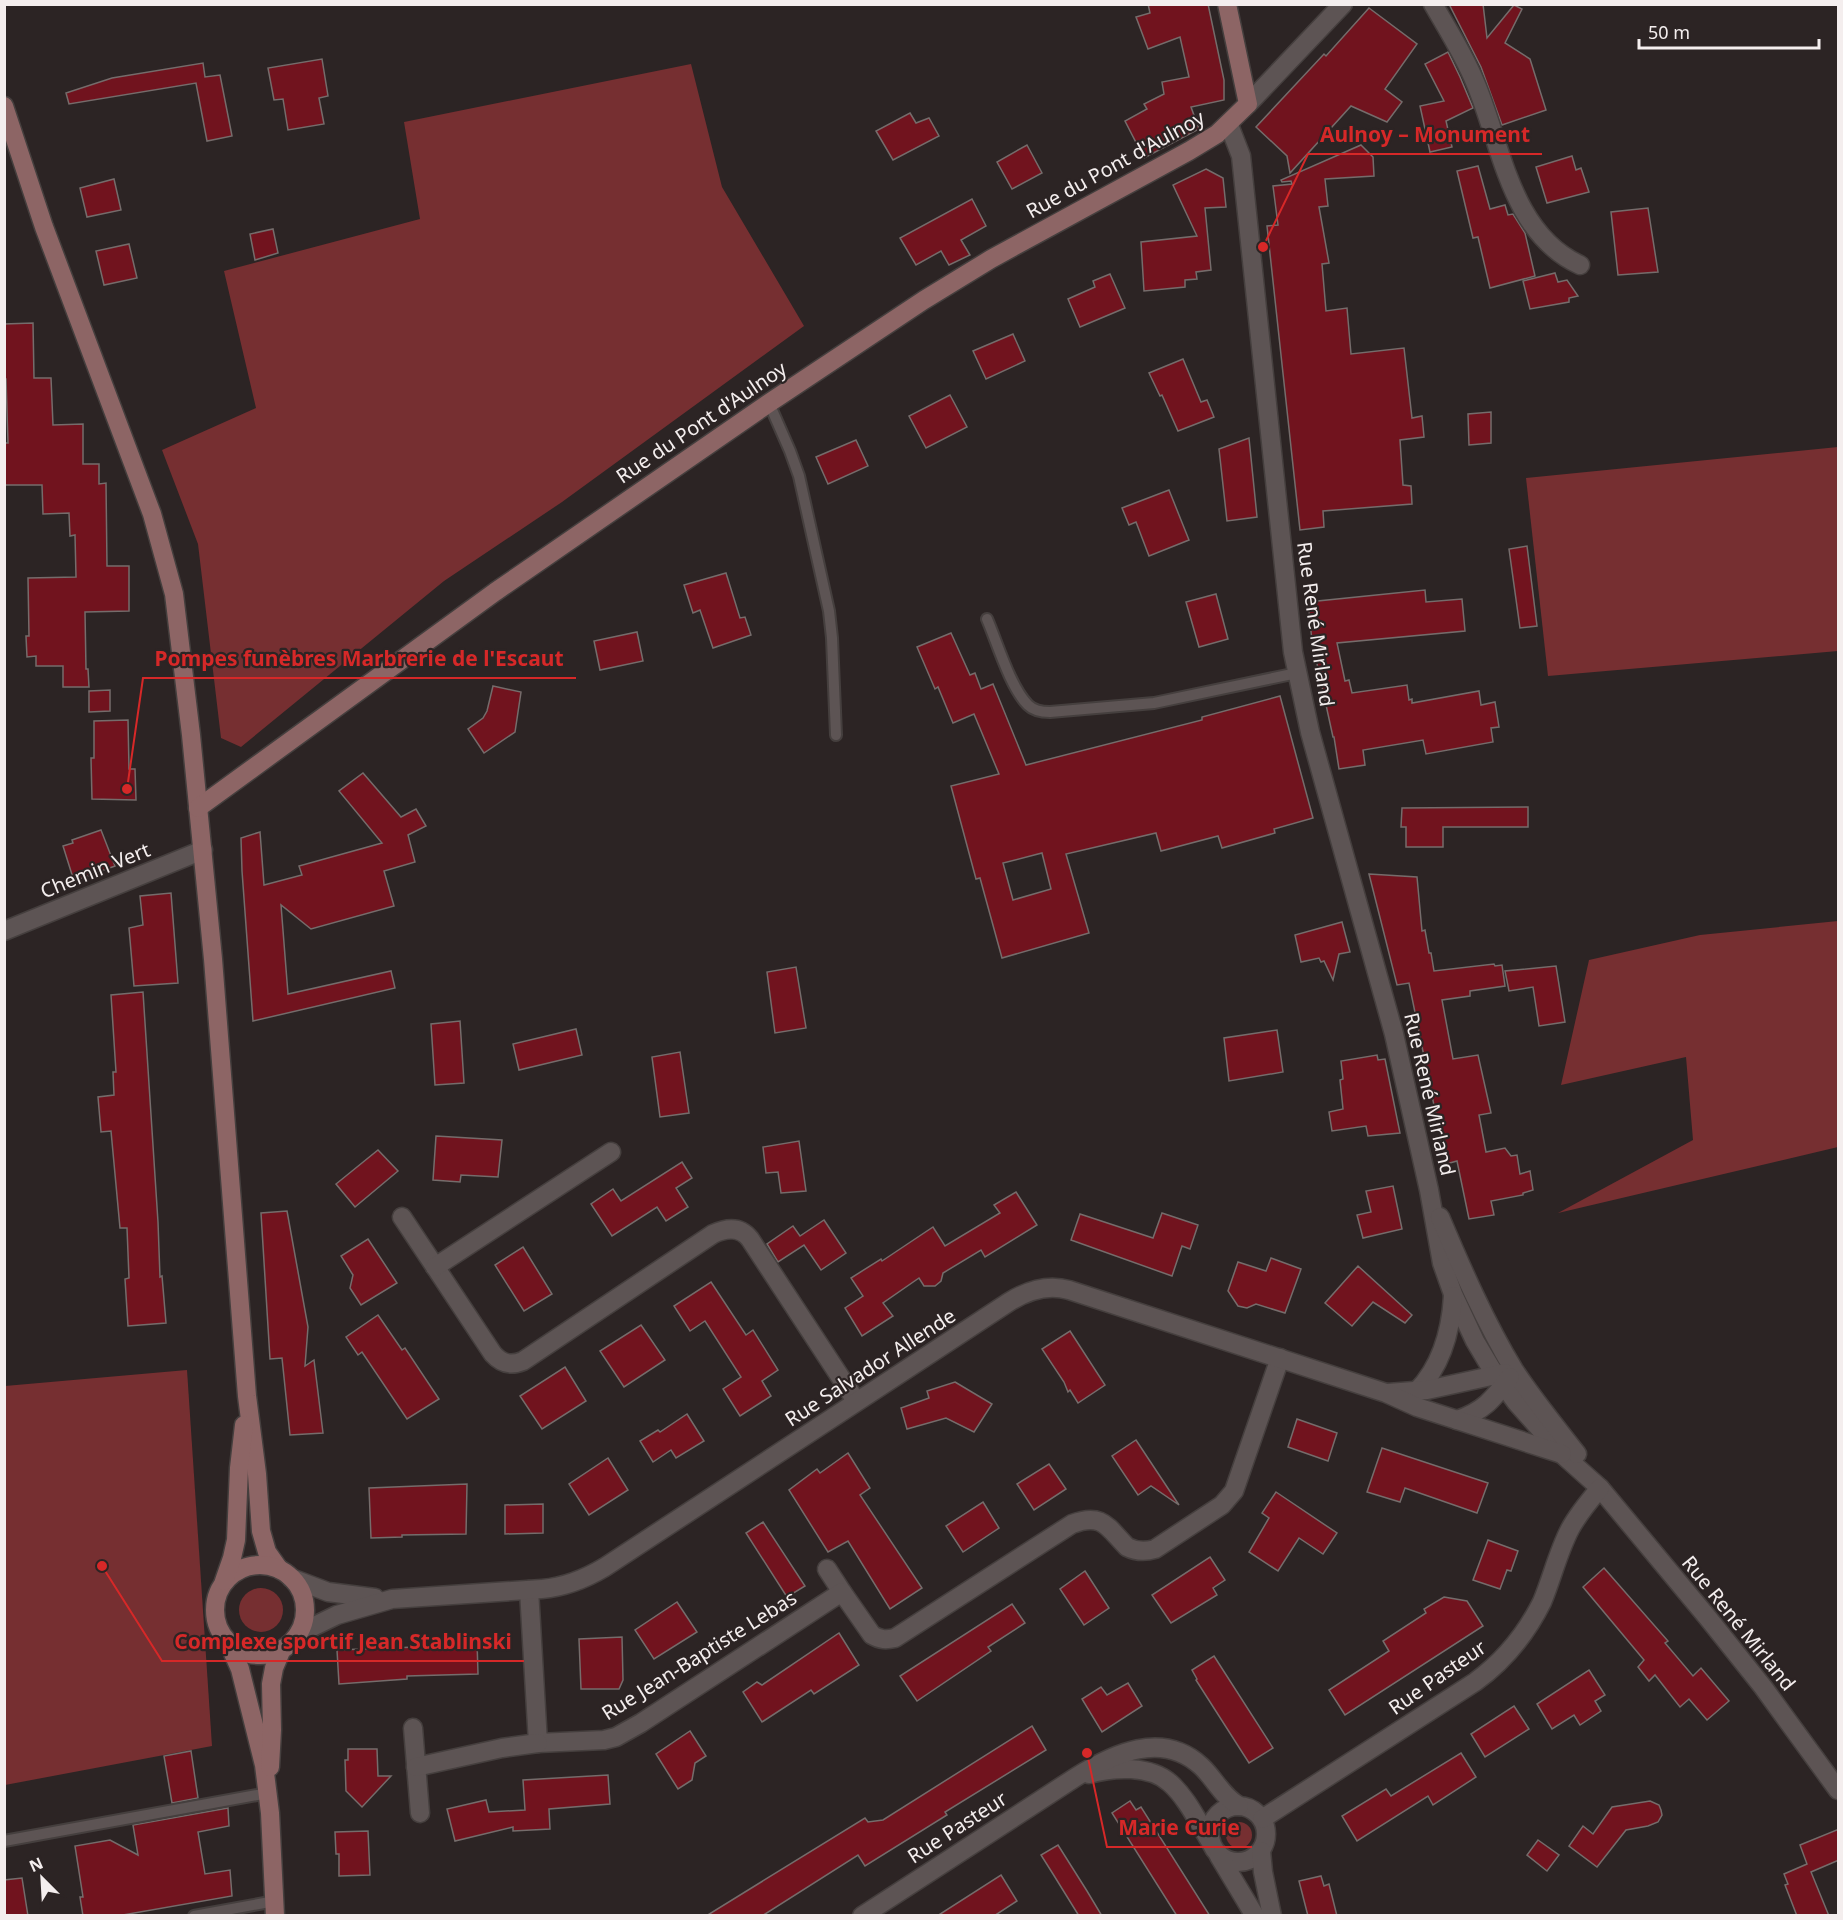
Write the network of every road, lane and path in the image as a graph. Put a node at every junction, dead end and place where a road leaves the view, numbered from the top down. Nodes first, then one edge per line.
1 (1227, 4) edge
2 (1343, 4) edge
3 (1433, 4) edge
4 (1248, 104) junction
5 (4, 106) edge
6 (1229, 124) junction
7 (1580, 265) dead end
8 (769, 402) junction
9 (987, 619) dead end
10 (1297, 673) junction
11 (836, 735) dead end
12 (198, 808) junction
13 (203, 850) junction
14 (4, 931) edge
15 (611, 1152) dead end
16 (1430, 1190) junction
17 (402, 1217) dead end
18 (435, 1267) junction
19 (1453, 1294) junction
20 (1280, 1358) junction
21 (1515, 1371) junction
22 (1499, 1380) junction
23 (1417, 1391) junction
24 (1386, 1393) junction
25 (247, 1396) junction
26 (856, 1401) junction
27 (1457, 1420) junction
28 (1563, 1455) junction
29 (1600, 1488) junction
30 (827, 1569) dead end
31 (285, 1573) junction
32 (222, 1586) junction
33 (529, 1590) junction
34 (842, 1592) junction
35 (392, 1599) junction
36 (298, 1634) junction
37 (228, 1642) junction
38 (282, 1649) junction
39 (413, 1728) dead end
40 (538, 1743) junction
41 (416, 1767) junction
42 (1076, 1777) junction
43 (1839, 1790) edge
44 (268, 1792) junction
45 (1239, 1806) junction
46 (420, 1813) dead end
47 (1262, 1819) junction
48 (4, 1841) edge
49 (1215, 1849) junction
50 (1261, 1851) junction
51 (275, 1908) edge
52 (194, 1916) edge
53 (862, 1916) edge
54 (1255, 1916) edge
55 (1272, 1916) edge

1 - 4 street
2 - 4 street
3 - 7 street
4 - 6 street, Rue du Pont d'Aulnoy
5 - 12 street
6 - 8 street, Rue du Pont d'Aulnoy
6 - 10 street, Rue René Mirland
8 - 11 lane
8 - 12 street, Rue du Pont d'Aulnoy
9 - 10 lane
10 - 16 street, Rue René Mirland
12 - 13 street
13 - 14 street, Chemin Vert
13 - 25 street
15 - 18 street
16 - 19 street, Rue René Mirland
16 - 21 street, Rue René Mirland
17 - 18 street
18 - 26 street
19 - 22 street, Rue René Mirland
19 - 23 street, Rue René Mirland
20 - 24 street, Rue Salvador Allende
20 - 26 street, Rue Salvador Allende
20 - 34 street
21 - 22 street, Rue Salvador Allende
21 - 29 street, Rue René Mirland
22 - 23 street, Rue Salvador Allende
22 - 27 street
22 - 28 street, Rue René Mirland
23 - 24 street, Rue Salvador Allende
24 - 27 street, Rue Salvador Allende
25 - 31 street
25 - 32 street
26 - 33 street, Rue Salvador Allende
27 - 28 street, Rue Salvador Allende
28 - 29 street, Rue René Mirland
29 - 43 street, Rue René Mirland
29 - 47 street, Rue Pasteur
30 - 34 street
31 - 32 street
31 - 35 street
31 - 36 street
32 - 37 street
33 - 35 street, Rue Salvador Allende
33 - 40 street
34 - 40 street, Rue Jean-Baptiste Lebas
35 - 36 street
36 - 38 street
37 - 38 street
37 - 44 street
38 - 44 street
39 - 41 street
40 - 41 street, Rue Jean-Baptiste Lebas
41 - 46 street
42 - 45 street, Rue Pasteur
42 - 49 street, Rue Pasteur
42 - 53 street, Rue Pasteur
44 - 48 lane
44 - 51 street
45 - 47 street, Rue Pasteur
45 - 49 street
47 - 50 street
49 - 50 street
49 - 54 street, Rue Pasteur
50 - 55 street
51 - 52 lane

